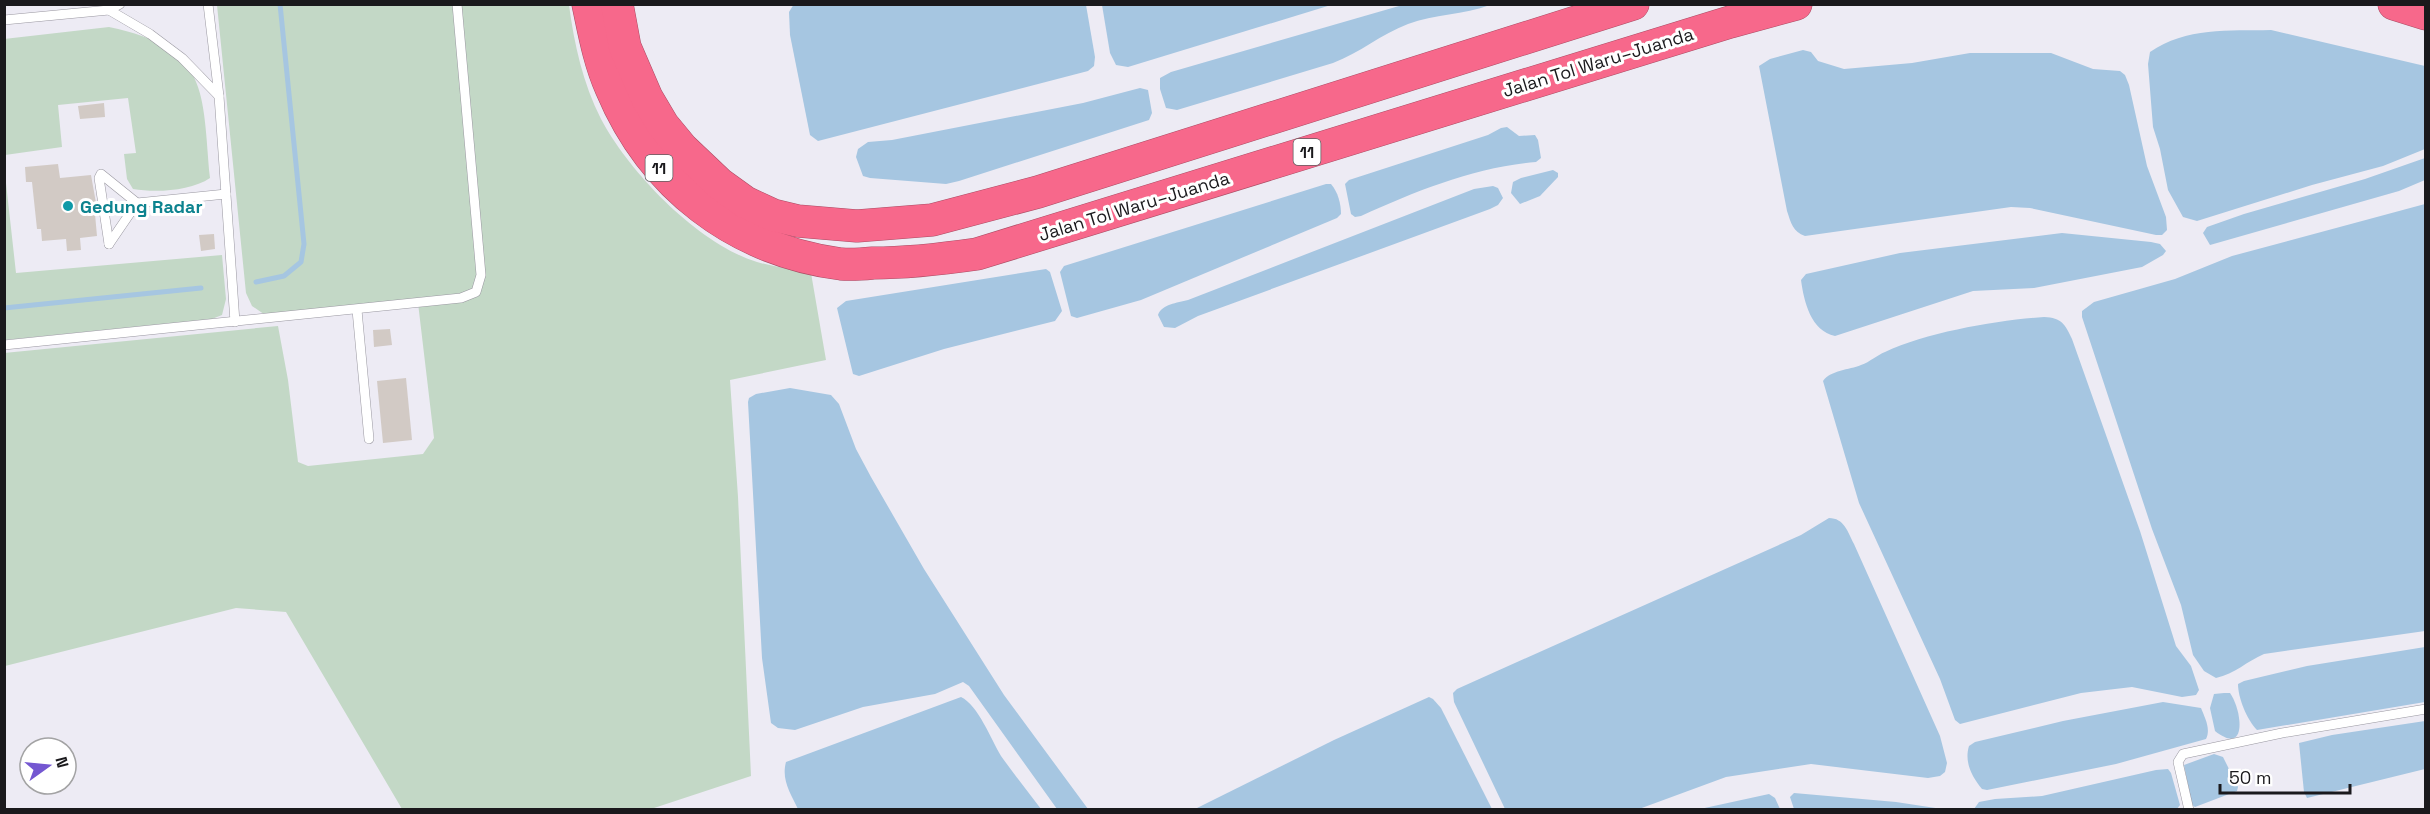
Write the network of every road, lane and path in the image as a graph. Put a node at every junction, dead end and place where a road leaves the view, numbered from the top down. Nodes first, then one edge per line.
1 (120, 4) edge
2 (208, 4) edge
3 (457, 4) edge
4 (588, 4) edge
5 (618, 4) edge
6 (1633, 4) edge
7 (1796, 4) edge
8 (2394, 4) edge
9 (109, 10) junction
10 (2426, 14) edge
11 (4, 20) edge
12 (219, 96) junction
13 (226, 194) junction
14 (137, 203) junction
15 (357, 310) junction
16 (235, 322) junction
17 (4, 345) edge
18 (369, 439) dead end
19 (2426, 709) edge
20 (2189, 810) edge

1 - 9 lane
2 - 12 lane
3 - 15 lane
4 - 7 highway, Jalan Tol Waru–Juanda / 11
5 - 6 highway, 11
8 - 10 highway
9 - 11 lane
9 - 12 lane
12 - 13 lane
13 - 14 lane
13 - 16 lane
14 - 14 lane
15 - 16 lane
15 - 18 lane
16 - 17 lane
19 - 20 lane

